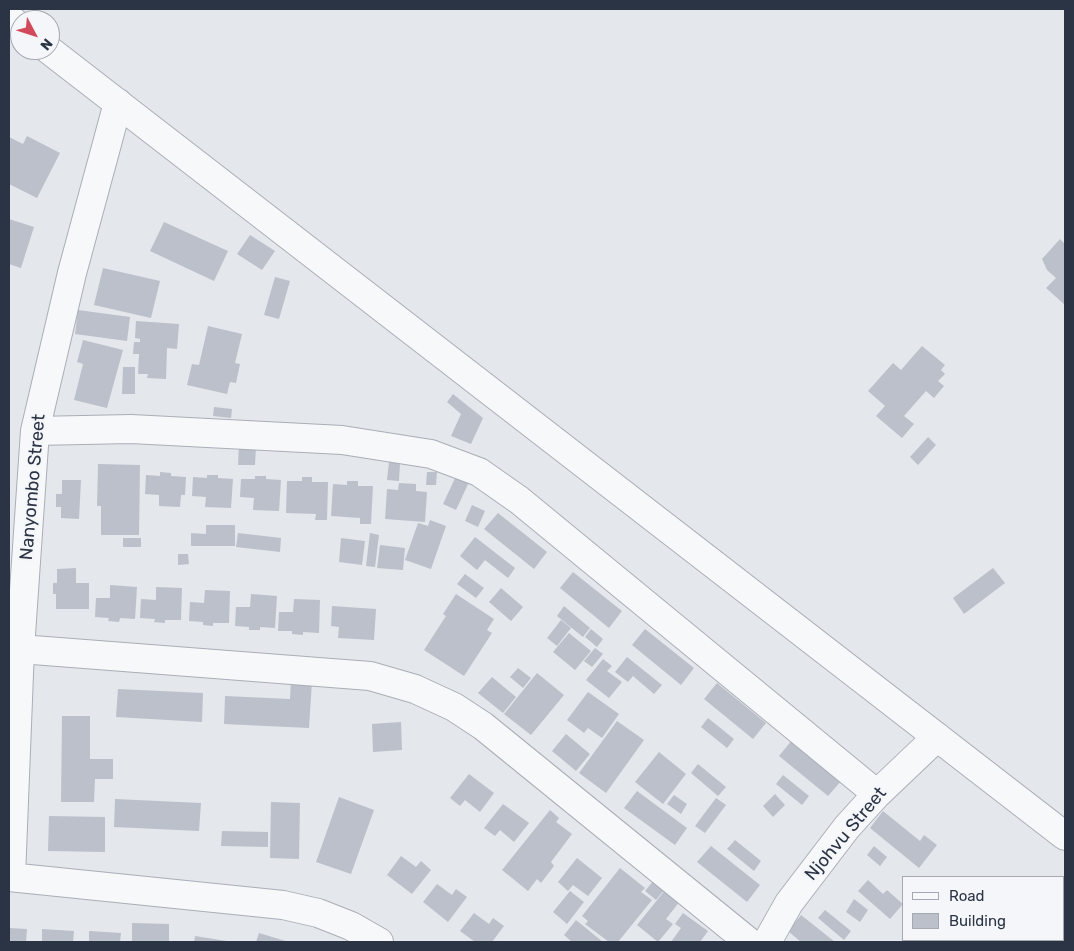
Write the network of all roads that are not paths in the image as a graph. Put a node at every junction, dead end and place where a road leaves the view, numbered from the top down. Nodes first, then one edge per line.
1 (60, 59) edge
2 (118, 104) junction
3 (35, 431) junction
4 (20, 649) junction
5 (937, 737) junction
6 (877, 794) junction
7 (1065, 836) edge
8 (10, 877) edge
9 (378, 942) edge
10 (749, 942) edge
11 (767, 942) edge

1 - 2 street
2 - 3 street, Nanyombo Street
2 - 5 street
3 - 4 street, Nanyombo Street
3 - 6 street
4 - 8 street, Nanyombo Street
4 - 10 street
5 - 6 street, Njohvu Street
5 - 7 street
6 - 11 street, Njohvu Street
8 - 9 street

